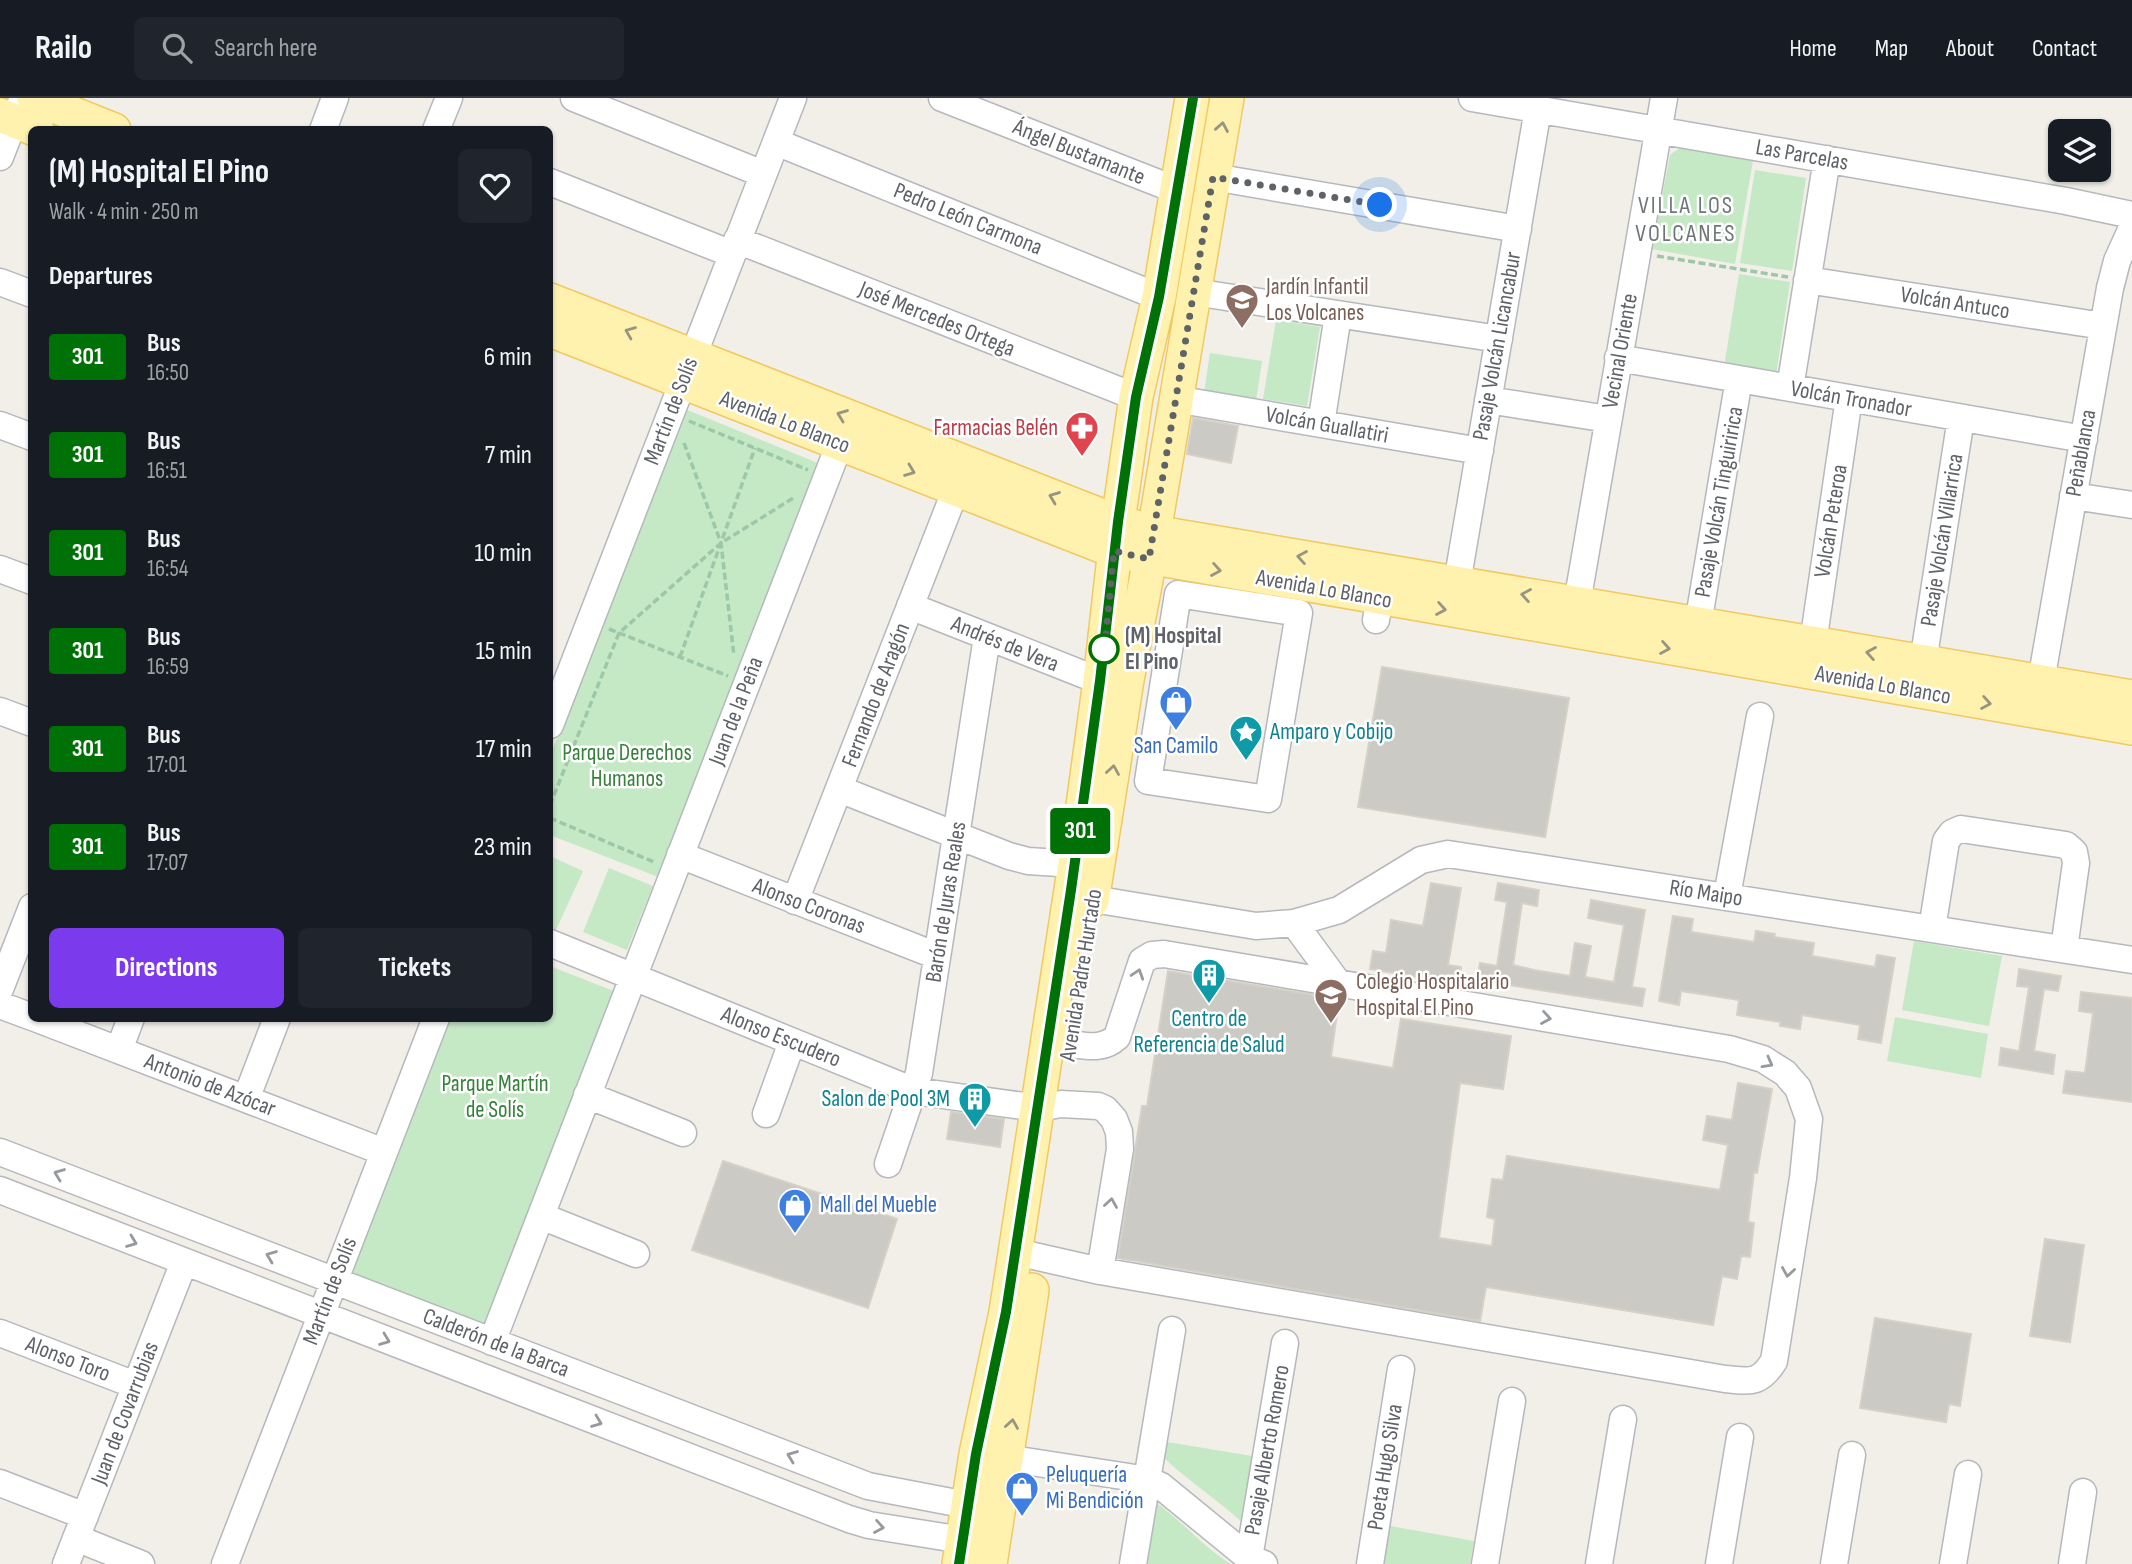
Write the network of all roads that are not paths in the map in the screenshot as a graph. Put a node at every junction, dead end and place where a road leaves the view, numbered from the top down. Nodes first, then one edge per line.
1 (335, 98) edge
2 (449, 98) edge
3 (574, 98) edge
4 (793, 98) edge
5 (942, 98) edge
6 (1192, 98) edge
7 (1227, 98) edge
8 (1472, 98) edge
9 (1664, 98) edge
10 (1538, 109) junction
11 (21, 112) edge
12 (93, 126) edge
13 (324, 126) edge
14 (438, 126) edge
15 (1658, 130) junction
16 (776, 142) junction
17 (0, 157) edge
18 (1826, 159) junction
19 (763, 174) junction
20 (1213, 177) junction
21 (553, 183) edge
22 (1177, 190) junction
23 (2132, 215) edge
24 (2132, 228) edge
25 (1518, 229) junction
26 (734, 247) junction
27 (1807, 280) junction
28 (0, 282) edge
29 (28, 292) edge
30 (1194, 292) junction
31 (1159, 297) junction
32 (553, 302) edge
33 (1338, 314) junction
34 (2104, 326) junction
35 (553, 331) edge
36 (1499, 339) junction
37 (1618, 358) junction
38 (687, 369) junction
39 (1739, 379) junction
40 (1790, 388) junction
41 (1136, 397) junction
42 (1849, 398) junction
43 (1175, 399) junction
44 (1488, 400) junction
45 (1961, 418) junction
46 (1608, 419) junction
47 (1321, 424) junction
48 (0, 425) edge
49 (28, 436) edge
50 (2084, 439) junction
51 (839, 443) junction
52 (1480, 451) junction
53 (956, 489) junction
54 (2073, 496) junction
55 (2132, 505) edge
56 (1116, 536) junction
57 (1151, 545) junction
58 (0, 569) edge
59 (28, 580) edge
60 (1457, 583) junction
61 (1577, 603) junction
62 (910, 606) junction
63 (1698, 624) junction
64 (988, 636) junction
65 (1812, 643) junction
66 (1923, 662) junction
67 (559, 673) edge
68 (1100, 681) junction
69 (2041, 681) junction
70 (2132, 697) edge
71 (553, 708) edge
72 (0, 711) edge
73 (1760, 716) dead end
74 (28, 722) edge
75 (2132, 728) edge
76 (839, 789) junction
77 (1268, 799) joint
78 (956, 836) junction
79 (677, 863) junction
80 (1088, 882) junction
81 (1727, 896) junction
82 (795, 901) junction
83 (28, 917) edge
84 (1294, 923) junction
85 (1932, 929) junction
86 (553, 944) edge
87 (2064, 949) junction
88 (937, 956) junction
89 (2132, 960) edge
90 (633, 977) junction
91 (1338, 983) junction
92 (0, 989) edge
93 (0, 1005) edge
94 (28, 1016) edge
95 (44, 1022) edge
96 (130, 1022) edge
97 (275, 1022) edge
98 (434, 1022) edge
99 (792, 1042) junction
100 (1070, 1044) junction
101 (119, 1050) junction
102 (914, 1091) junction
103 (587, 1096) junction
104 (246, 1099) junction
105 (1049, 1106) junction
106 (766, 1114) dead end
107 (683, 1133) dead end
108 (0, 1152) edge
109 (384, 1152) junction
110 (888, 1164) dead end
111 (0, 1190) edge
112 (541, 1216) junction
113 (636, 1254) dead end
114 (1026, 1255) junction
115 (184, 1262) junction
116 (1100, 1271) junction
117 (334, 1281) junction
118 (321, 1315) junction
119 (1172, 1330) dead end
120 (0, 1333) edge
121 (492, 1342) junction
122 (1285, 1343) dead end
123 (1401, 1369) dead end
124 (135, 1385) junction
125 (1512, 1401) dead end
126 (1623, 1419) dead end
127 (1740, 1437) dead end
128 (1852, 1455) dead end
129 (1006, 1458) junction
130 (1968, 1474) dead end
131 (842, 1476) junction
132 (1148, 1480) junction
133 (0, 1483) edge
134 (2084, 1492) dead end
135 (832, 1513) junction
136 (80, 1527) junction
137 (978, 1539) edge
138 (1254, 1562) edge
139 (66, 1564) edge
140 (141, 1564) edge
141 (225, 1564) edge
142 (1133, 1564) edge
143 (1370, 1564) edge
144 (1485, 1564) edge
145 (1600, 1564) edge
146 (1719, 1564) edge
147 (1835, 1564) edge
148 (1953, 1564) edge
149 (2072, 1564) edge

1 - 13 street
2 - 14 street
3 - 19 street
4 - 16 street, Martín de Solís
5 - 22 street, Ángel Bustamante
6 - 22 main road, Avenida Padre Hurtado
20 -> 7 main road, Avenida Padre Hurtado
8 - 10 street, Las Parcelas
9 - 15 street, Vecinal Oriente
10 - 15 street, Las Parcelas
10 - 25 street, Pasaje Volcán Licancabur
11 - 12 main road
11 - 17 street
15 - 18 street, Las Parcelas
15 - 37 street, Vecinal Oriente
16 - 19 street, Martín de Solís
16 - 31 street, Pedro León Carmona
18 - 23 street, Las Parcelas
18 - 27 street
19 - 26 street, Martín de Solís
20 - 25 street
20 - 30 main road, Avenida Padre Hurtado
21 - 26 street, José Mercedes Ortega
22 - 31 main road, Avenida Padre Hurtado
24 - 34 street, Peñablanca
25 - 36 street, Pasaje Volcán Licancabur
26 - 38 street, Martín de Solís
26 - 41 street, José Mercedes Ortega
27 - 34 street, Volcán Antuco
27 - 40 street
28 - 29 street
30 - 33 street
30 - 43 main road, Avenida Padre Hurtado
31 - 41 main road, Avenida Padre Hurtado
38 -> 32 main road, Avenida Lo Blanco
33 - 36 street
33 - 47 street
34 - 50 street, Peñablanca
35 - 38 main road, Avenida Lo Blanco
36 - 44 street, Pasaje Volcán Licancabur
37 - 39 street, Volcán Tronador
37 - 46 street, Vecinal Oriente
38 - 51 main road, Avenida Lo Blanco
56 -> 38 main road, Avenida Lo Blanco
38 - 67 street, Martín de Solís
39 - 40 street, Volcán Tronador
39 - 63 street, Pasaje Volcán Tinguiririca
40 - 42 street, Volcán Tronador
41 - 56 main road, Avenida Padre Hurtado
42 - 45 street, Volcán Tronador
42 - 65 street, Volcán Peteroa
43 - 47 street, Volcán Guallatiri
43 - 57 main road, Avenida Padre Hurtado
44 - 46 street
44 - 52 street, Pasaje Volcán Licancabur
45 - 50 street, Volcán Tronador
45 - 66 street, Pasaje Volcán Villarrica
46 - 61 street, Vecinal Oriente
47 - 52 street, Volcán Guallatiri
48 - 49 street
50 - 54 street, Peñablanca
51 -> 53 main road, Avenida Lo Blanco
51 - 79 street, Juan de la Peña
52 - 60 street, Pasaje Volcán Licancabur
53 - 56 main road, Avenida Lo Blanco
53 - 62 street, Fernando de Aragón
54 - 55 street
54 - 69 street, Peñablanca
56 - 57 main road, Avenida Lo Blanco
56 - 68 main road, Avenida Padre Hurtado
60 -> 57 main road, Avenida Lo Blanco
57 -> 75 main road, Avenida Lo Blanco
80 -> 57 main road, Avenida Padre Hurtado
58 - 59 street
61 -> 60 main road, Avenida Lo Blanco
61 - 63 main road, Avenida Lo Blanco
62 - 64 street, Andrés de Vera
62 - 76 street, Fernando de Aragón
63 - 65 main road, Avenida Lo Blanco
64 - 68 street, Andrés de Vera
64 - 78 street, Barón de Juras Reales
66 -> 65 main road, Avenida Lo Blanco
66 - 69 main road, Avenida Lo Blanco
67 - 71 street, Martín de Solís
68 - 80 main road, Avenida Padre Hurtado
69 - 70 main road, Avenida Lo Blanco
72 - 74 street
73 - 81 street
76 - 78 street, Río Maipo
76 - 82 street, Fernando de Aragón
77 - 77 street
78 - 80 street, Río Maipo
78 - 88 street, Barón de Juras Reales
79 - 82 street, Alonso Coronas
79 - 90 street, Juan de la Peña
80 - 84 street, Río Maipo
80 - 100 main road, Avenida Padre Hurtado
80 - 105 main road, Avenida Padre Hurtado
81 - 84 street, Río Maipo
81 - 85 street, Río Maipo
82 - 88 street, Alonso Coronas
83 - 92 street
84 - 91 street
85 - 87 street, Río Maipo
85 - 87 street
86 - 90 street, Alonso Escudero
87 - 89 street, Río Maipo
88 - 102 street, Barón de Juras Reales
90 - 99 street, Alonso Escudero
90 - 103 street, Juan de la Peña
100 -> 91 street
91 -> 116 street
93 - 94 street, Antonio de Azócar
95 - 101 street, Antonio de Azócar
96 - 101 street
97 - 104 street
98 - 109 street, Martín de Solís
99 - 102 street, Alonso Escudero
99 - 106 street
100 - 105 main road, Avenida Padre Hurtado
101 - 104 street, Antonio de Azócar
102 - 105 street, Alonso Escudero
102 - 110 street, Barón de Juras Reales
103 - 107 street
103 - 112 street, Juan de la Peña
104 - 109 street, Antonio de Azócar
105 - 114 main road, Avenida Padre Hurtado
116 -> 105 street, Alonso Escudero
117 -> 108 street, Calderón de la Barca
109 - 117 street, Martín de Solís
111 -> 115 street, Calderón de la Barca
112 - 113 street
112 - 121 street, Juan de la Peña
114 - 116 street
129 -> 114 main road, Avenida Padre Hurtado
114 - 137 main road, Avenida Padre Hurtado
115 - 118 street, Calderón de la Barca
115 - 124 street, Juan de Covarrubias
117 - 118 street, Martín de Solís
117 - 121 street, Calderón de la Barca
118 -> 135 street, Calderón de la Barca
118 - 141 street, Martín de Solís
119 - 132 street
120 - 124 street, Alonso Toro
131 -> 121 street, Calderón de la Barca
122 - 138 street, Pasaje Alberto Romero
123 - 143 street, Poeta Hugo Silva
124 - 136 street, Juan de Covarrubias
125 - 144 street
126 - 145 street
127 - 146 street
128 - 147 street
129 - 132 street
129 - 137 main road, Avenida Padre Hurtado
130 - 148 street
131 - 135 street
131 - 137 street, Calderón de la Barca
132 - 138 street
132 - 142 street
133 - 136 street
134 - 149 street
135 -> 137 street, Calderón de la Barca
136 - 139 street, Juan de Covarrubias
136 - 140 street

